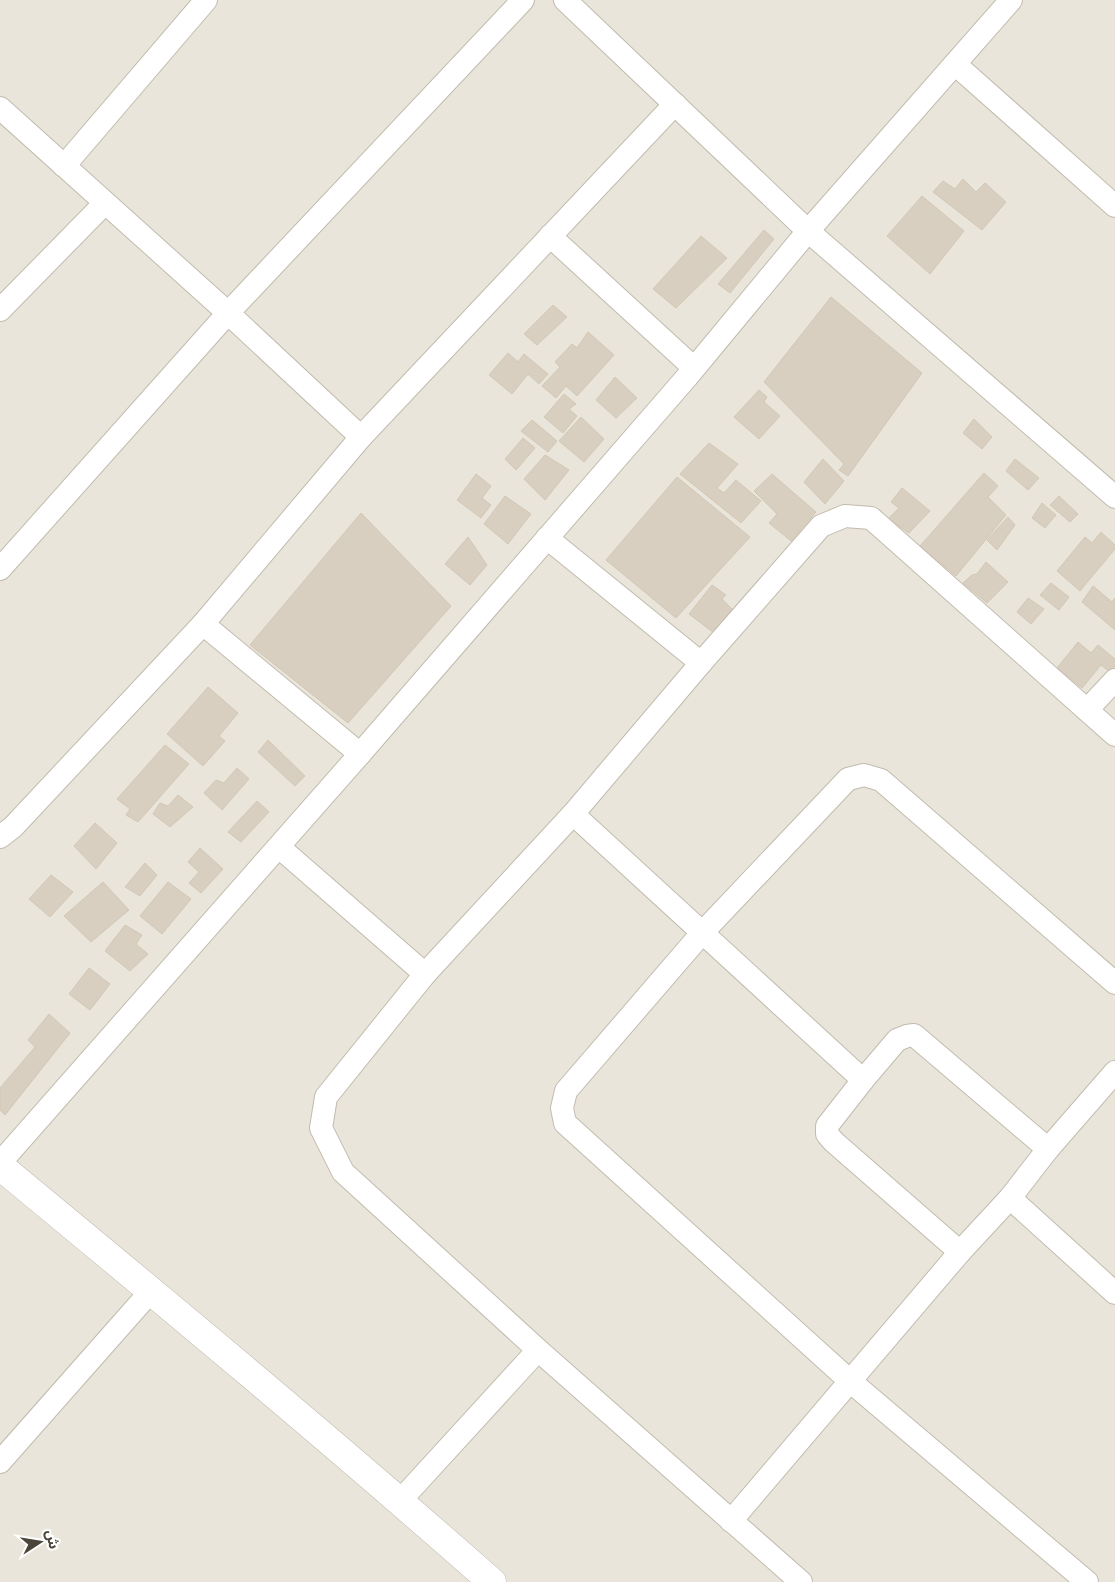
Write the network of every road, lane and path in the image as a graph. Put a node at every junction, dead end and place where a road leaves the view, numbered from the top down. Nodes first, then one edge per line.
1 (206, 0) edge
2 (523, 0) edge
3 (565, 0) edge
4 (1011, 0) edge
5 (955, 64) junction
6 (675, 104) junction
7 (4, 119) edge
8 (64, 166) junction
9 (1111, 195) edge
10 (105, 203) junction
11 (808, 231) junction
12 (550, 236) junction
13 (0, 310) edge
14 (228, 313) junction
15 (694, 368) junction
16 (361, 437) junction
17 (1115, 497) edge
18 (547, 538) junction
19 (0, 569) edge
20 (203, 624) junction
21 (701, 663) junction
22 (1115, 680) edge
23 (1087, 710) junction
24 (1115, 735) edge
25 (360, 754) junction
26 (573, 814) junction
27 (0, 837) edge
28 (279, 847) junction
29 (702, 933) junction
30 (425, 974) junction
31 (1115, 983) edge
32 (1115, 1072) edge
33 (863, 1080) junction
34 (1048, 1149) junction
35 (0, 1165) edge
36 (1010, 1198) junction
37 (960, 1252) junction
38 (150, 1291) junction
39 (1115, 1294) edge
40 (538, 1350) junction
41 (850, 1381) junction
42 (0, 1462) edge
43 (400, 1501) junction
44 (731, 1521) junction
45 (492, 1582) edge
46 (801, 1582) edge
47 (1087, 1582) edge

1 - 8 street
2 - 14 street
3 - 6 street
4 - 5 street
5 - 9 street
5 - 11 street
6 - 11 street
6 - 12 street
7 - 8 street
8 - 10 street
10 - 13 street
10 - 14 street
11 - 15 street
11 - 17 street
12 - 15 street
12 - 16 street
14 - 16 street
14 - 19 street
15 - 18 street
16 - 20 street
18 - 21 street
18 - 25 street
20 - 25 street
20 - 27 street
21 - 23 street
21 - 26 street
22 - 23 street
23 - 24 street
25 - 28 street
26 - 29 street
26 - 30 street
28 - 30 street
28 - 35 street
29 - 31 street
29 - 33 street
29 - 41 street
30 - 40 street
32 - 34 street
33 - 34 street
33 - 37 street
34 - 36 street
35 - 38 street
36 - 37 street
36 - 39 street
37 - 41 street
38 - 42 street
38 - 43 street
40 - 43 street
40 - 44 street
41 - 44 street
41 - 47 street
43 - 45 street
44 - 46 street

